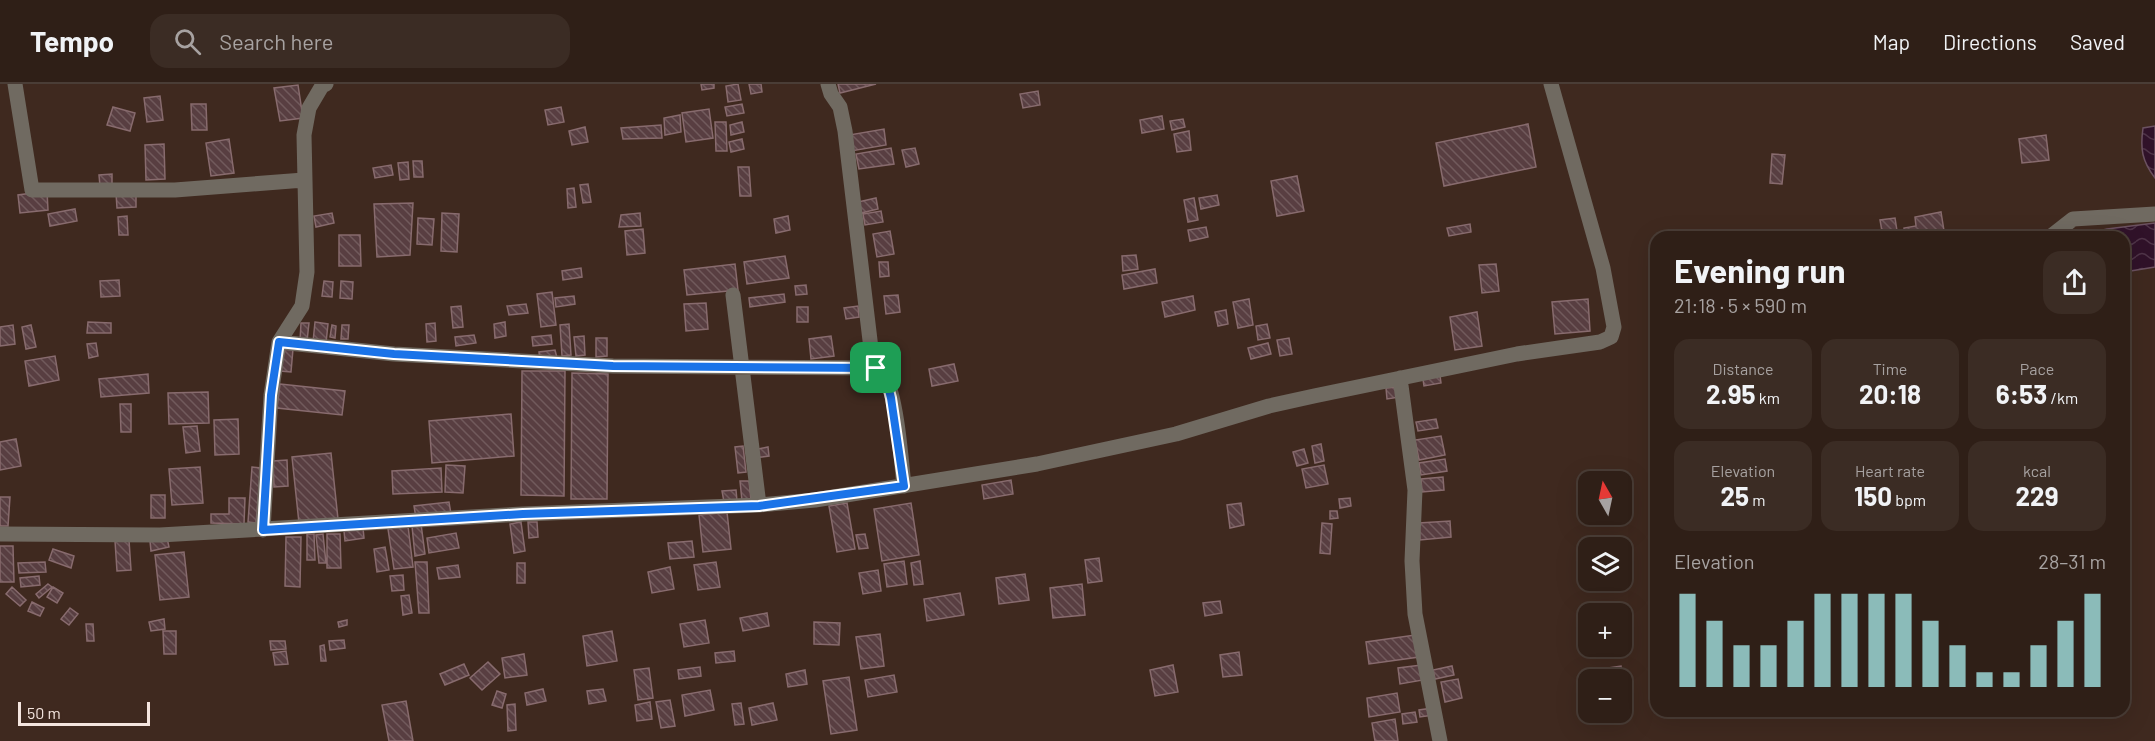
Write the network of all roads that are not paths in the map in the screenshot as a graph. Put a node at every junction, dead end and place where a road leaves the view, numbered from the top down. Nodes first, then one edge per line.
1 (15, 84) edge
2 (326, 84) edge
3 (828, 84) edge
4 (1551, 84) edge
5 (304, 180) junction
6 (2155, 214) edge
7 (2058, 231) edge
8 (733, 295) dead end
9 (279, 342) junction
10 (741, 367) junction
11 (876, 368) junction
12 (1400, 378) junction
13 (904, 486) junction
14 (759, 506) junction
15 (263, 530) junction
16 (0, 534) edge
17 (1440, 741) edge

1 - 5 street
2 - 5 street
3 - 11 street
4 - 12 street
5 - 9 street
6 - 7 street
8 - 10 street
9 - 10 street
9 - 15 street
10 - 11 street
10 - 14 street
11 - 13 street
12 - 13 street
12 - 17 street
13 - 14 street
14 - 15 street
15 - 16 street

